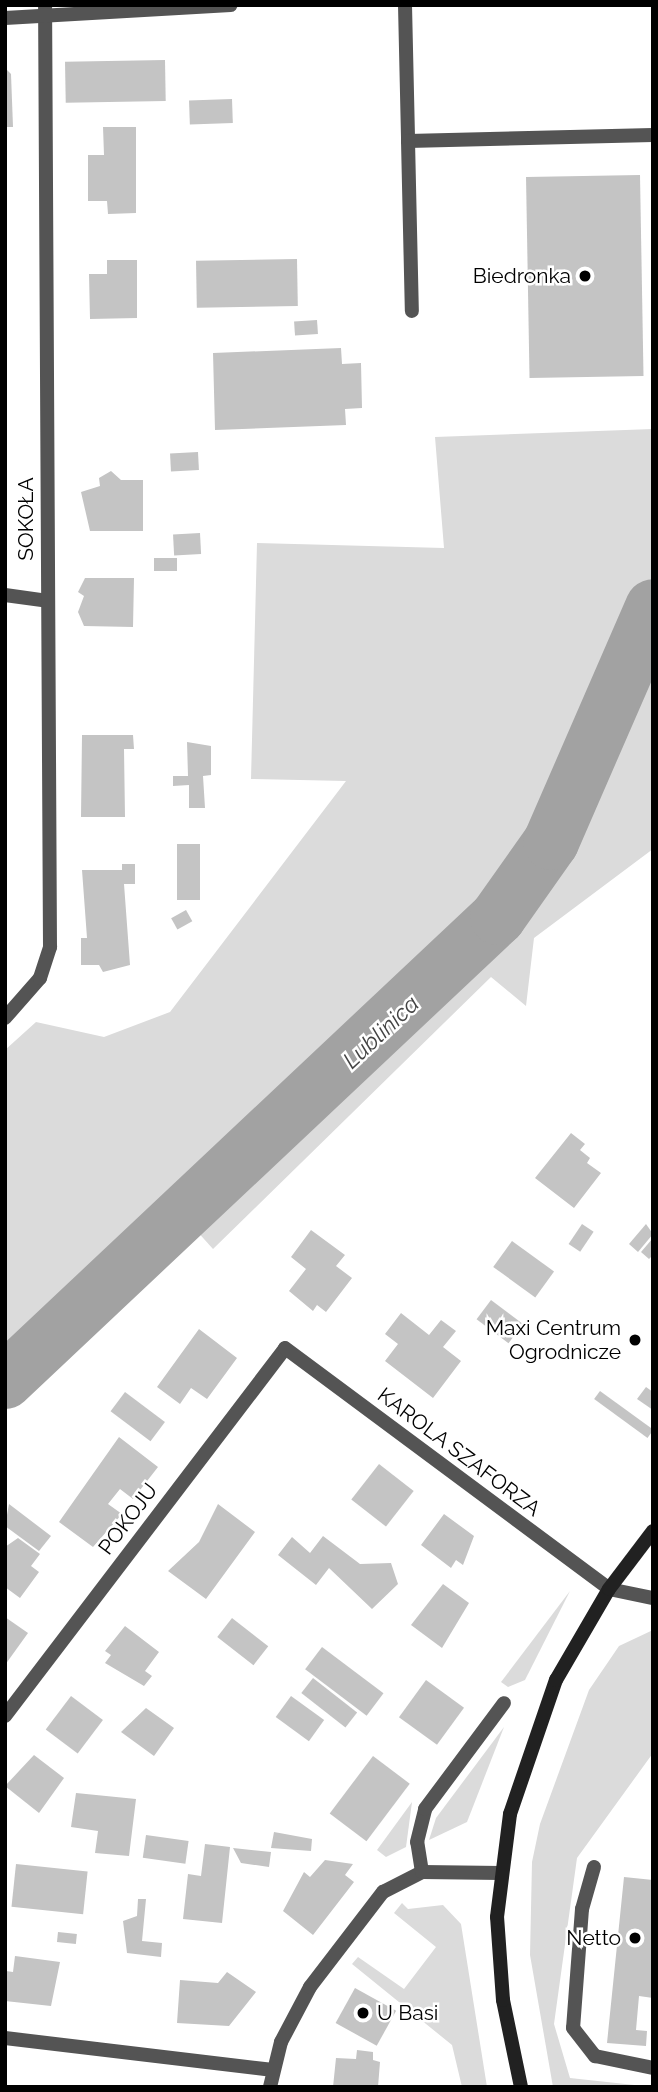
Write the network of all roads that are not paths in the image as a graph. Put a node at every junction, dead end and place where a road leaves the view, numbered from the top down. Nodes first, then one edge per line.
1 (231, 5) edge
2 (405, 5) edge
3 (44, 10) edge
4 (5, 18) edge
5 (653, 135) edge
6 (408, 141) junction
7 (412, 311) dead end
8 (5, 595) edge
9 (47, 601) junction
10 (5, 1018) edge
11 (285, 1348) joint
12 (653, 1531) edge
13 (609, 1589) junction
14 (653, 1598) edge
15 (504, 1703) dead end
16 (5, 1716) edge
17 (594, 1867) dead end
18 (422, 1872) junction
19 (500, 1873) junction
20 (5, 2038) edge
21 (653, 2068) edge
22 (274, 2070) junction
23 (270, 2087) edge
24 (521, 2087) edge

1 - 3 street
2 - 6 street
3 - 4 street
3 - 9 street, SOKOŁA
5 - 6 street
6 - 7 street
8 - 9 street
9 - 10 street, SOKOŁA
11 - 13 street, KAROLA SZAFORZA
11 - 16 street, POKOJU
12 - 13 main road
13 - 14 street
13 - 19 main road
15 - 18 street
17 - 21 street
18 - 19 street
18 - 22 street
19 - 24 main road
20 - 22 street
22 - 23 street

